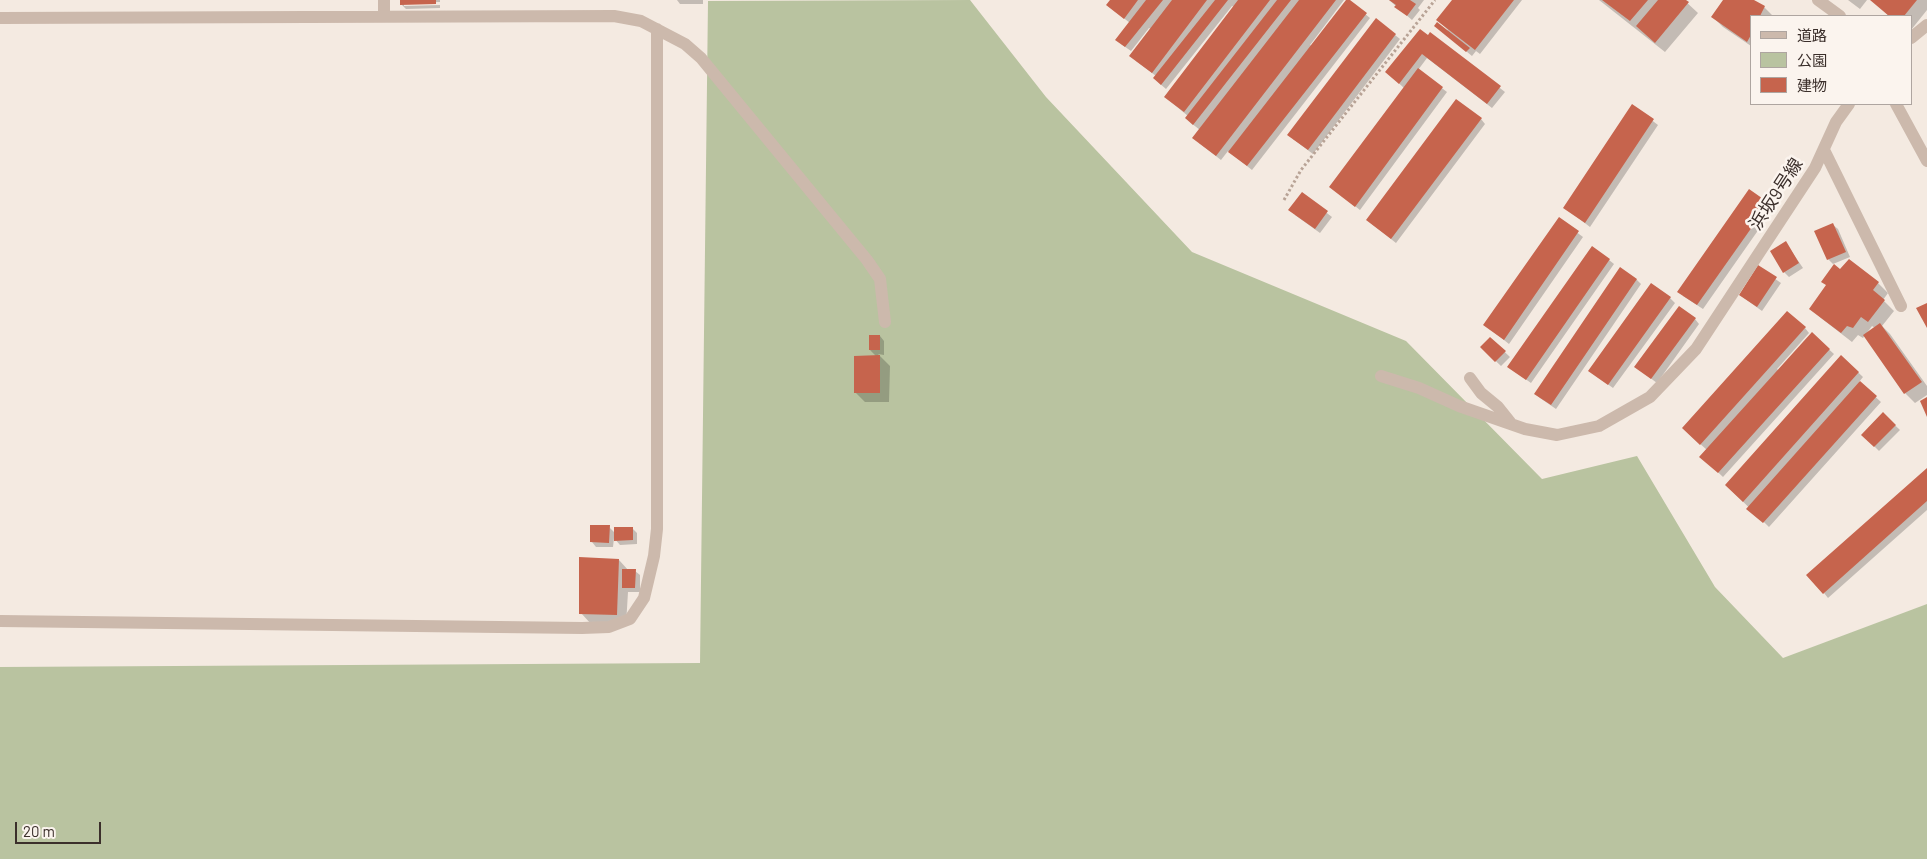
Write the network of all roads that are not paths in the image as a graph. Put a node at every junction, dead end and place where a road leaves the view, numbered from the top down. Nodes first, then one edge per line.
1 (384, 0) edge
2 (1818, 0) edge
3 (1839, 15) edge
4 (384, 16) junction
5 (0, 18) edge
6 (1927, 25) edge
7 (657, 29) junction
8 (1912, 37) edge
9 (1848, 105) edge
10 (1897, 105) edge
11 (1824, 150) junction
12 (1927, 161) edge
13 (1901, 306) dead end
14 (885, 322) dead end
15 (1381, 376) dead end
16 (1470, 378) dead end
17 (1511, 422) junction
18 (0, 621) edge

1 - 4 street
2 - 3 street
4 - 5 street
4 - 7 street
6 - 8 street
7 - 14 street
7 - 18 street
9 - 11 street, 浜坂9号線
10 - 12 street
11 - 13 street
11 - 17 street, 浜坂9号線
15 - 17 street, 浜坂9号線
16 - 17 street

